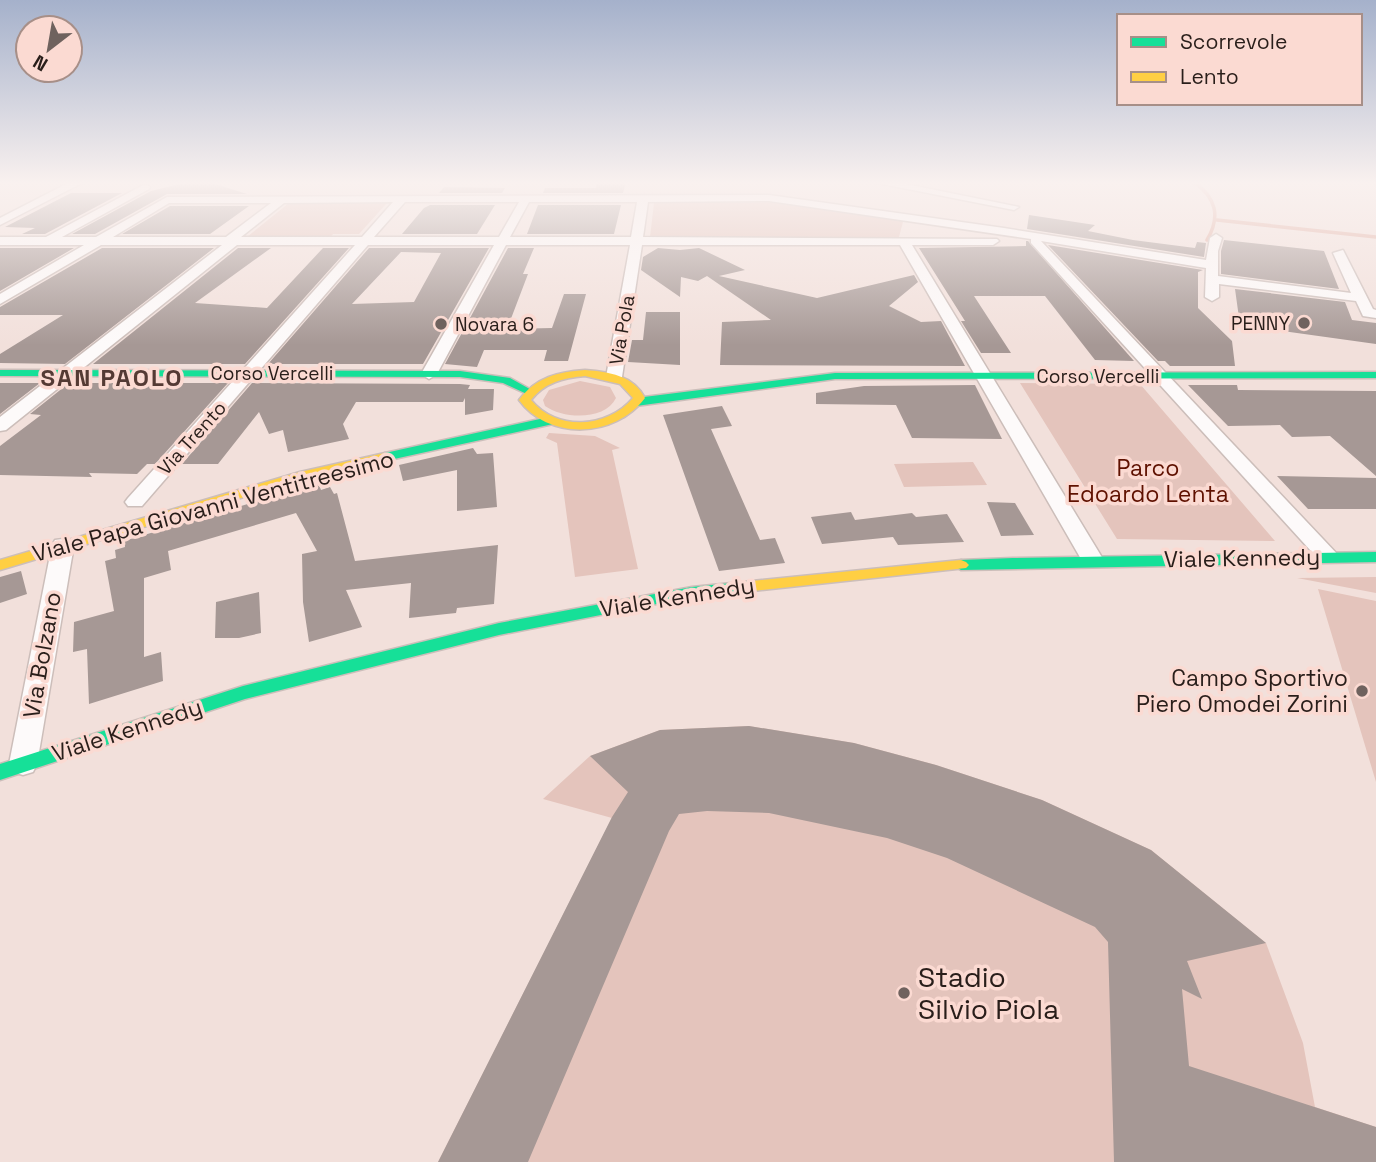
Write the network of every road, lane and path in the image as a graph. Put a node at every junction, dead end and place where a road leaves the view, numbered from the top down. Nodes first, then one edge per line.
1 (57, 236) edge
2 (104, 236) edge
3 (237, 236) edge
4 (369, 236) edge
5 (506, 236) edge
6 (639, 236) edge
7 (1020, 236) edge
8 (1216, 238) dead end
9 (1037, 239) junction
10 (0, 241) edge
11 (49, 241) junction
12 (96, 241) junction
13 (231, 241) junction
14 (365, 241) junction
15 (504, 241) junction
16 (638, 241) junction
17 (904, 241) junction
18 (1339, 253) dead end
19 (1212, 272) junction
20 (1212, 297) dead end
21 (1361, 298) junction
22 (0, 300) edge
23 (1376, 314) edge
24 (0, 373) edge
25 (67, 373) junction
26 (250, 373) junction
27 (429, 374) junction
28 (460, 374) junction
29 (568, 374) junction
30 (1376, 375) edge
31 (984, 376) junction
32 (1161, 376) junction
33 (821, 378) junction
34 (622, 380) junction
35 (527, 396) junction
36 (636, 402) junction
37 (549, 421) junction
38 (0, 426) edge
39 (379, 441) dead end
40 (160, 495) dead end
41 (135, 502) junction
42 (115, 508) dead end
43 (63, 545) junction
44 (1329, 557) junction
45 (1376, 557) edge
46 (1093, 559) junction
47 (0, 565) edge
48 (11, 768) edge

1 - 11 street
2 - 12 street
3 - 13 street
4 - 14 street, Via Trento
5 - 15 street
6 - 16 street, Via Pola
7 - 9 street
8 - 19 street
9 - 17 street
9 - 19 street
9 - 32 street
10 - 11 street
11 - 12 street
12 - 13 street
12 - 22 street
13 - 14 street
13 - 25 street
14 - 15 street
14 - 26 street, Via Trento
15 - 16 street
15 - 27 street
16 - 17 street
16 - 34 street, Via Pola
17 - 31 street
18 - 21 street
19 - 20 street
19 - 21 street
21 - 23 street
24 - 25 main road, Corso Vercelli
25 - 26 main road, Corso Vercelli
25 - 38 street
26 - 27 main road, Corso Vercelli
26 - 41 street, Via Trento
27 - 28 main road, Corso Vercelli
28 - 29 main road, Corso Vercelli
28 - 35 main road, Corso Vercelli
29 - 34 main road, Corso Vercelli
29 - 35 main road, Viale Papa Giovanni Ventitreesimo
30 - 32 main road, Corso Vercelli
31 - 32 main road, Corso Vercelli
31 - 33 main road, Corso Vercelli
31 - 46 street
32 - 44 street
33 - 34 main road, Corso Vercelli
33 - 36 main road, Corso Vercelli
34 - 36 main road
35 - 37 main road
35 - 39 main road, Viale Papa Giovanni Ventitreesimo
36 - 37 main road, Viale Papa Giovanni Ventitreesimo
37 - 43 main road, Viale Papa Giovanni Ventitreesimo
40 - 41 main road, Viale Papa Giovanni Ventitreesimo
41 - 42 main road, Viale Papa Giovanni Ventitreesimo
43 - 47 main road, Viale Papa Giovanni Ventitreesimo
43 - 48 street, Via Bolzano
44 - 45 main road, Viale Kennedy
44 - 46 main road, Viale Kennedy
46 - 48 main road, Viale Kennedy

